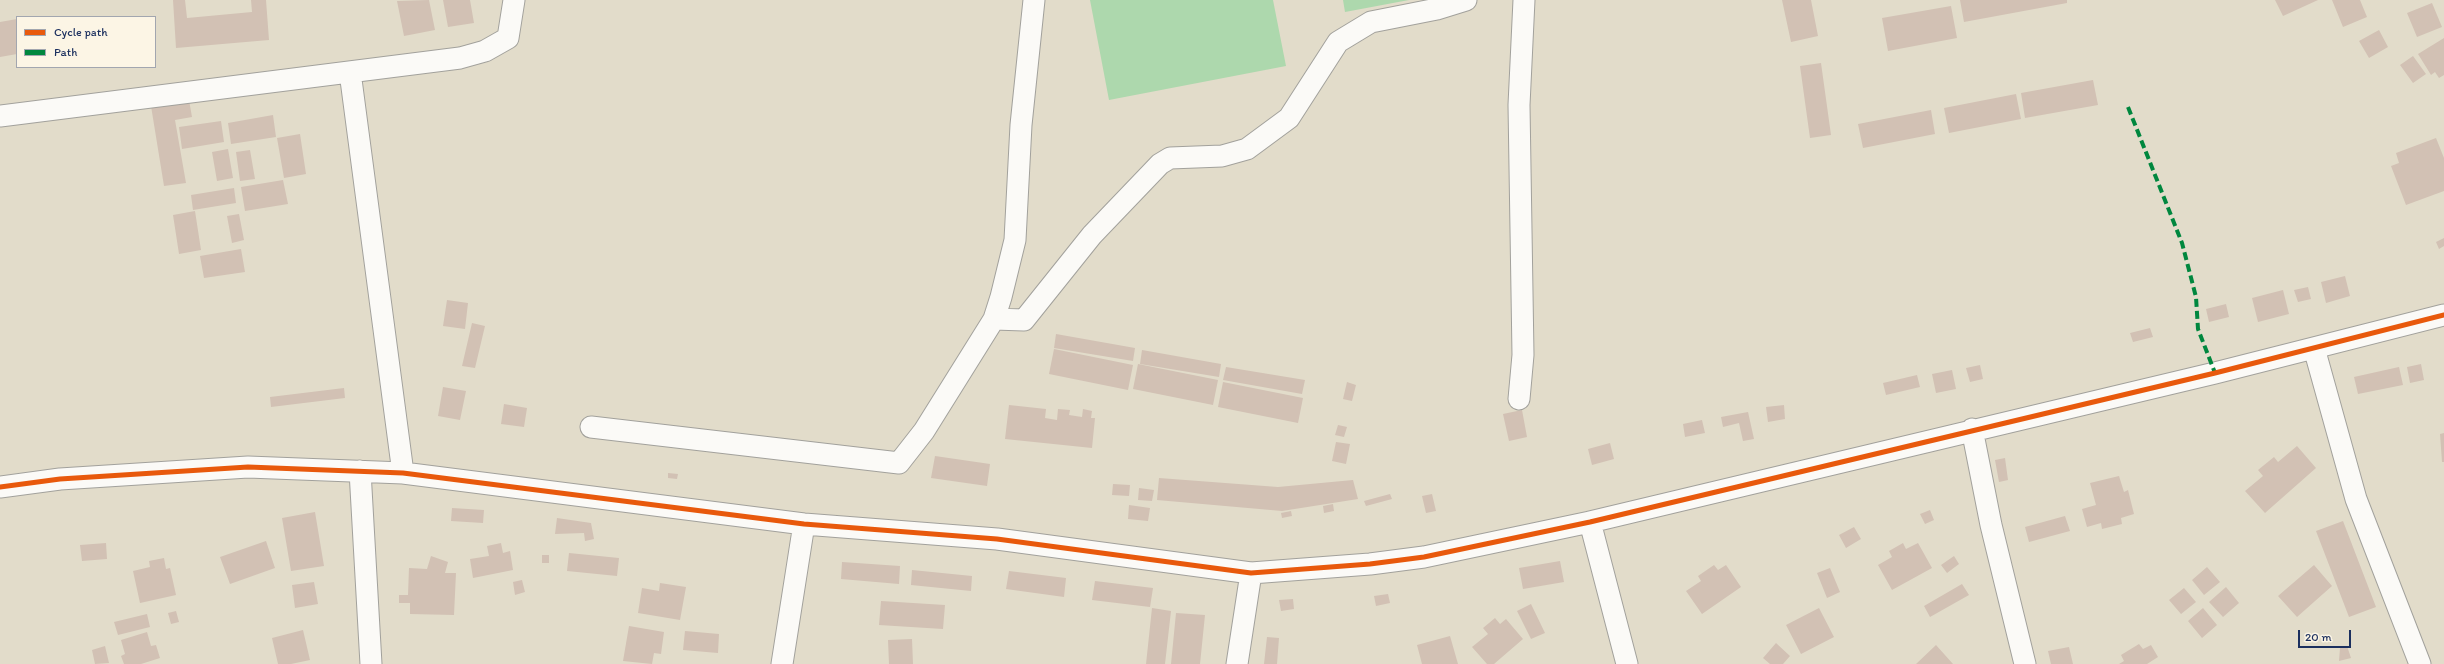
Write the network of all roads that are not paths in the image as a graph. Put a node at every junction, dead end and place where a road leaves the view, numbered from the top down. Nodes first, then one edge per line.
1 (514, 0) edge
2 (1034, 0) edge
3 (1466, 0) edge
4 (1524, 0) edge
5 (350, 72) junction
6 (0, 116) edge
7 (2444, 315) edge
8 (994, 319) junction
9 (2314, 348) junction
10 (1519, 399) dead end
11 (591, 427) dead end
12 (1972, 429) junction
13 (360, 471) junction
14 (403, 473) junction
15 (0, 487) edge
16 (1590, 522) junction
17 (804, 524) junction
18 (1252, 573) junction
19 (371, 664) edge
20 (782, 664) edge
21 (1237, 664) edge
22 (1627, 664) edge
23 (2025, 664) edge
24 (2420, 664) edge

1 - 5 street
2 - 8 street
3 - 8 street
4 - 10 street
5 - 6 street
5 - 14 street
7 - 9 street
8 - 11 street
9 - 12 street
9 - 24 street
12 - 16 street
12 - 23 street
13 - 14 street
13 - 15 street
13 - 19 street
14 - 17 street
16 - 18 street
16 - 22 street
17 - 18 street
17 - 20 street
18 - 21 street

